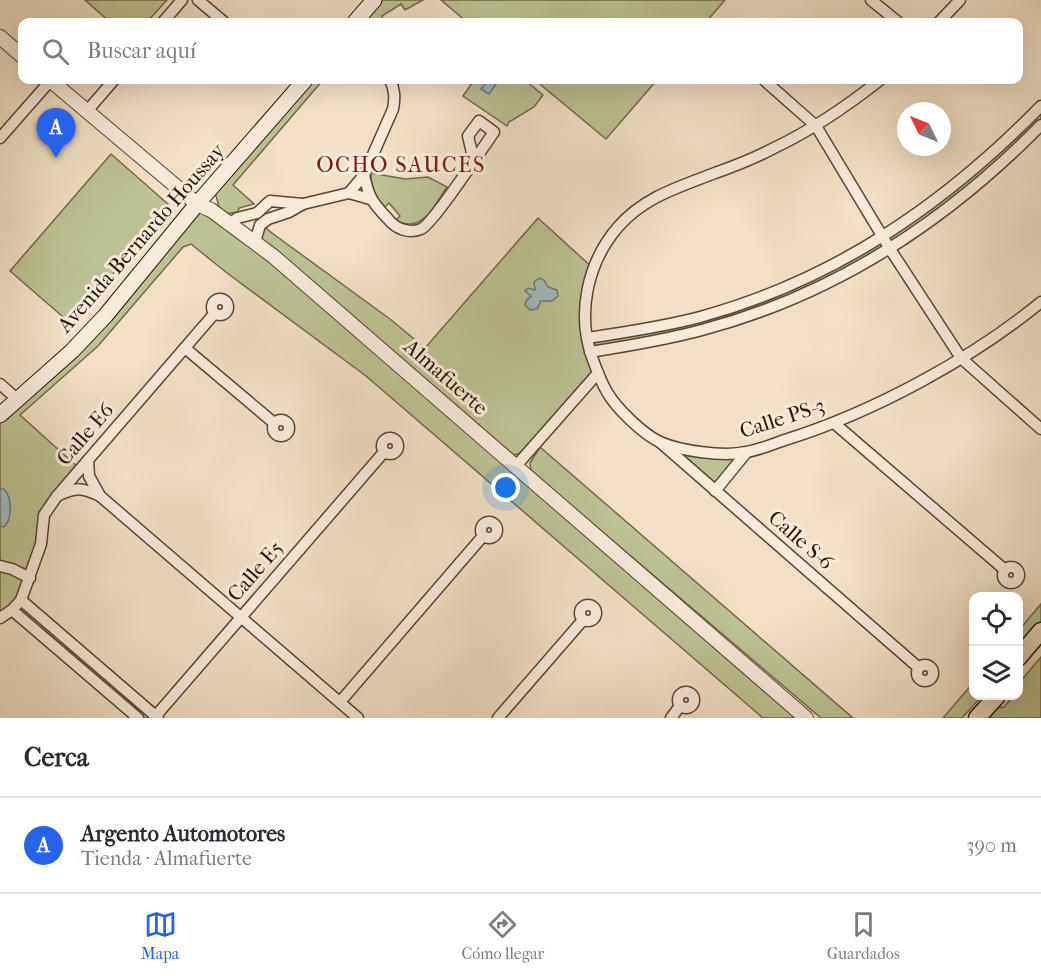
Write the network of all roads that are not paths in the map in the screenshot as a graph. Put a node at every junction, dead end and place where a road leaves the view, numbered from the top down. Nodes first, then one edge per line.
1 (182, 0) edge
2 (198, 0) edge
3 (374, 0) edge
4 (871, 0) edge
5 (960, 0) edge
6 (166, 18) edge
7 (219, 18) edge
8 (359, 18) edge
9 (893, 18) edge
10 (943, 18) edge
11 (0, 37) edge
12 (18, 53) edge
13 (47, 84) edge
14 (55, 84) edge
15 (111, 84) edge
16 (302, 84) edge
17 (391, 84) edge
18 (769, 84) edge
19 (874, 84) edge
20 (1041, 106) edge
21 (87, 111) junction
22 (1041, 125) edge
23 (816, 126) junction
24 (0, 138) edge
25 (474, 161) dead end
26 (364, 175) junction
27 (349, 193) junction
28 (370, 199) junction
29 (197, 204) junction
30 (303, 204) junction
31 (257, 213) junction
32 (231, 224) junction
33 (260, 225) junction
34 (883, 237) junction
35 (255, 242) junction
36 (890, 249) junction
37 (1041, 302) edge
38 (730, 308) junction
39 (214, 314) dead end
40 (734, 321) junction
41 (588, 338) junction
42 (185, 348) junction
43 (592, 356) junction
44 (962, 358) junction
45 (598, 373) junction
46 (0, 384) edge
47 (16, 399) junction
48 (0, 415) edge
49 (274, 423) dead end
50 (834, 423) junction
51 (1041, 429) edge
52 (658, 441) junction
53 (384, 452) dead end
54 (746, 453) junction
55 (88, 460) junction
56 (516, 466) junction
57 (715, 491) junction
58 (57, 496) junction
59 (100, 496) junction
60 (483, 536) dead end
61 (0, 566) edge
62 (1005, 570) dead end
63 (30, 578) junction
64 (21, 600) junction
65 (12, 610) junction
66 (0, 618) edge
67 (241, 618) junction
68 (583, 620) dead end
69 (1041, 632) edge
70 (1041, 644) edge
71 (1023, 652) edge
72 (1023, 664) edge
73 (919, 668) dead end
74 (982, 700) edge
75 (993, 700) edge
76 (340, 702) junction
77 (681, 706) dead end
78 (156, 717) edge
79 (138, 718) edge
80 (358, 718) edge
81 (498, 718) edge
82 (670, 718) edge
83 (806, 718) edge
84 (966, 718) edge
85 (977, 718) edge

1 - 6 street
2 - 7 street
3 - 8 main road
4 - 9 street
5 - 10 street
11 - 12 street
13 - 24 street
14 - 21 street, Almafuerte
15 - 21 street
16 - 29 main road, Avenida Bernardo Houssay
17 - 26 street
18 - 23 street
19 - 23 street, Calle PS-3
20 - 34 street
21 - 29 street, Almafuerte
22 - 36 street
23 - 34 street
23 - 41 street, Calle PS-3
25 - 28 street
26 - 27 street
26 - 28 street
27 - 28 street
27 - 30 street
29 - 32 street, Almafuerte
29 - 47 main road, Avenida Bernardo Houssay
30 - 31 street
30 - 33 street
31 - 32 street
31 - 33 street
32 - 35 street, Almafuerte
33 - 35 street
34 - 36 street
34 - 38 street
35 - 56 street, Almafuerte
36 - 40 street
36 - 44 street
37 - 44 street, Calle PS-3
38 - 40 street
38 - 41 street
39 - 42 street, Calle E6
40 - 43 street
41 - 43 street, Calle PS-3
42 - 49 street
42 - 55 street, Calle E6
43 - 45 street, Calle PS-3
44 - 50 street, Calle PS-3
44 - 51 street
45 - 52 street, Calle PS-3
45 - 56 street
46 - 47 street
47 - 48 main road, Avenida Bernardo Houssay
50 - 54 street, Calle PS-3
50 - 62 street
52 - 54 street, Calle PS-3
52 - 57 street, Calle S-6
53 - 67 street, Calle E5
54 - 57 street
55 - 58 street, Calle E6
55 - 59 street
56 - 83 street, Almafuerte
57 - 73 street, Calle S-6
58 - 59 street
58 - 63 street, Calle E6
59 - 67 street
60 - 76 street
61 - 63 street
63 - 64 street, Calle E6
64 - 65 street, Calle E6
64 - 78 street
65 - 66 street, Calle E6
65 - 79 street
67 - 76 street
67 - 78 street, Calle E5
68 - 81 street
69 - 71 main road
70 - 72 main road
74 - 84 main road
75 - 85 main road
76 - 80 street
77 - 82 street

